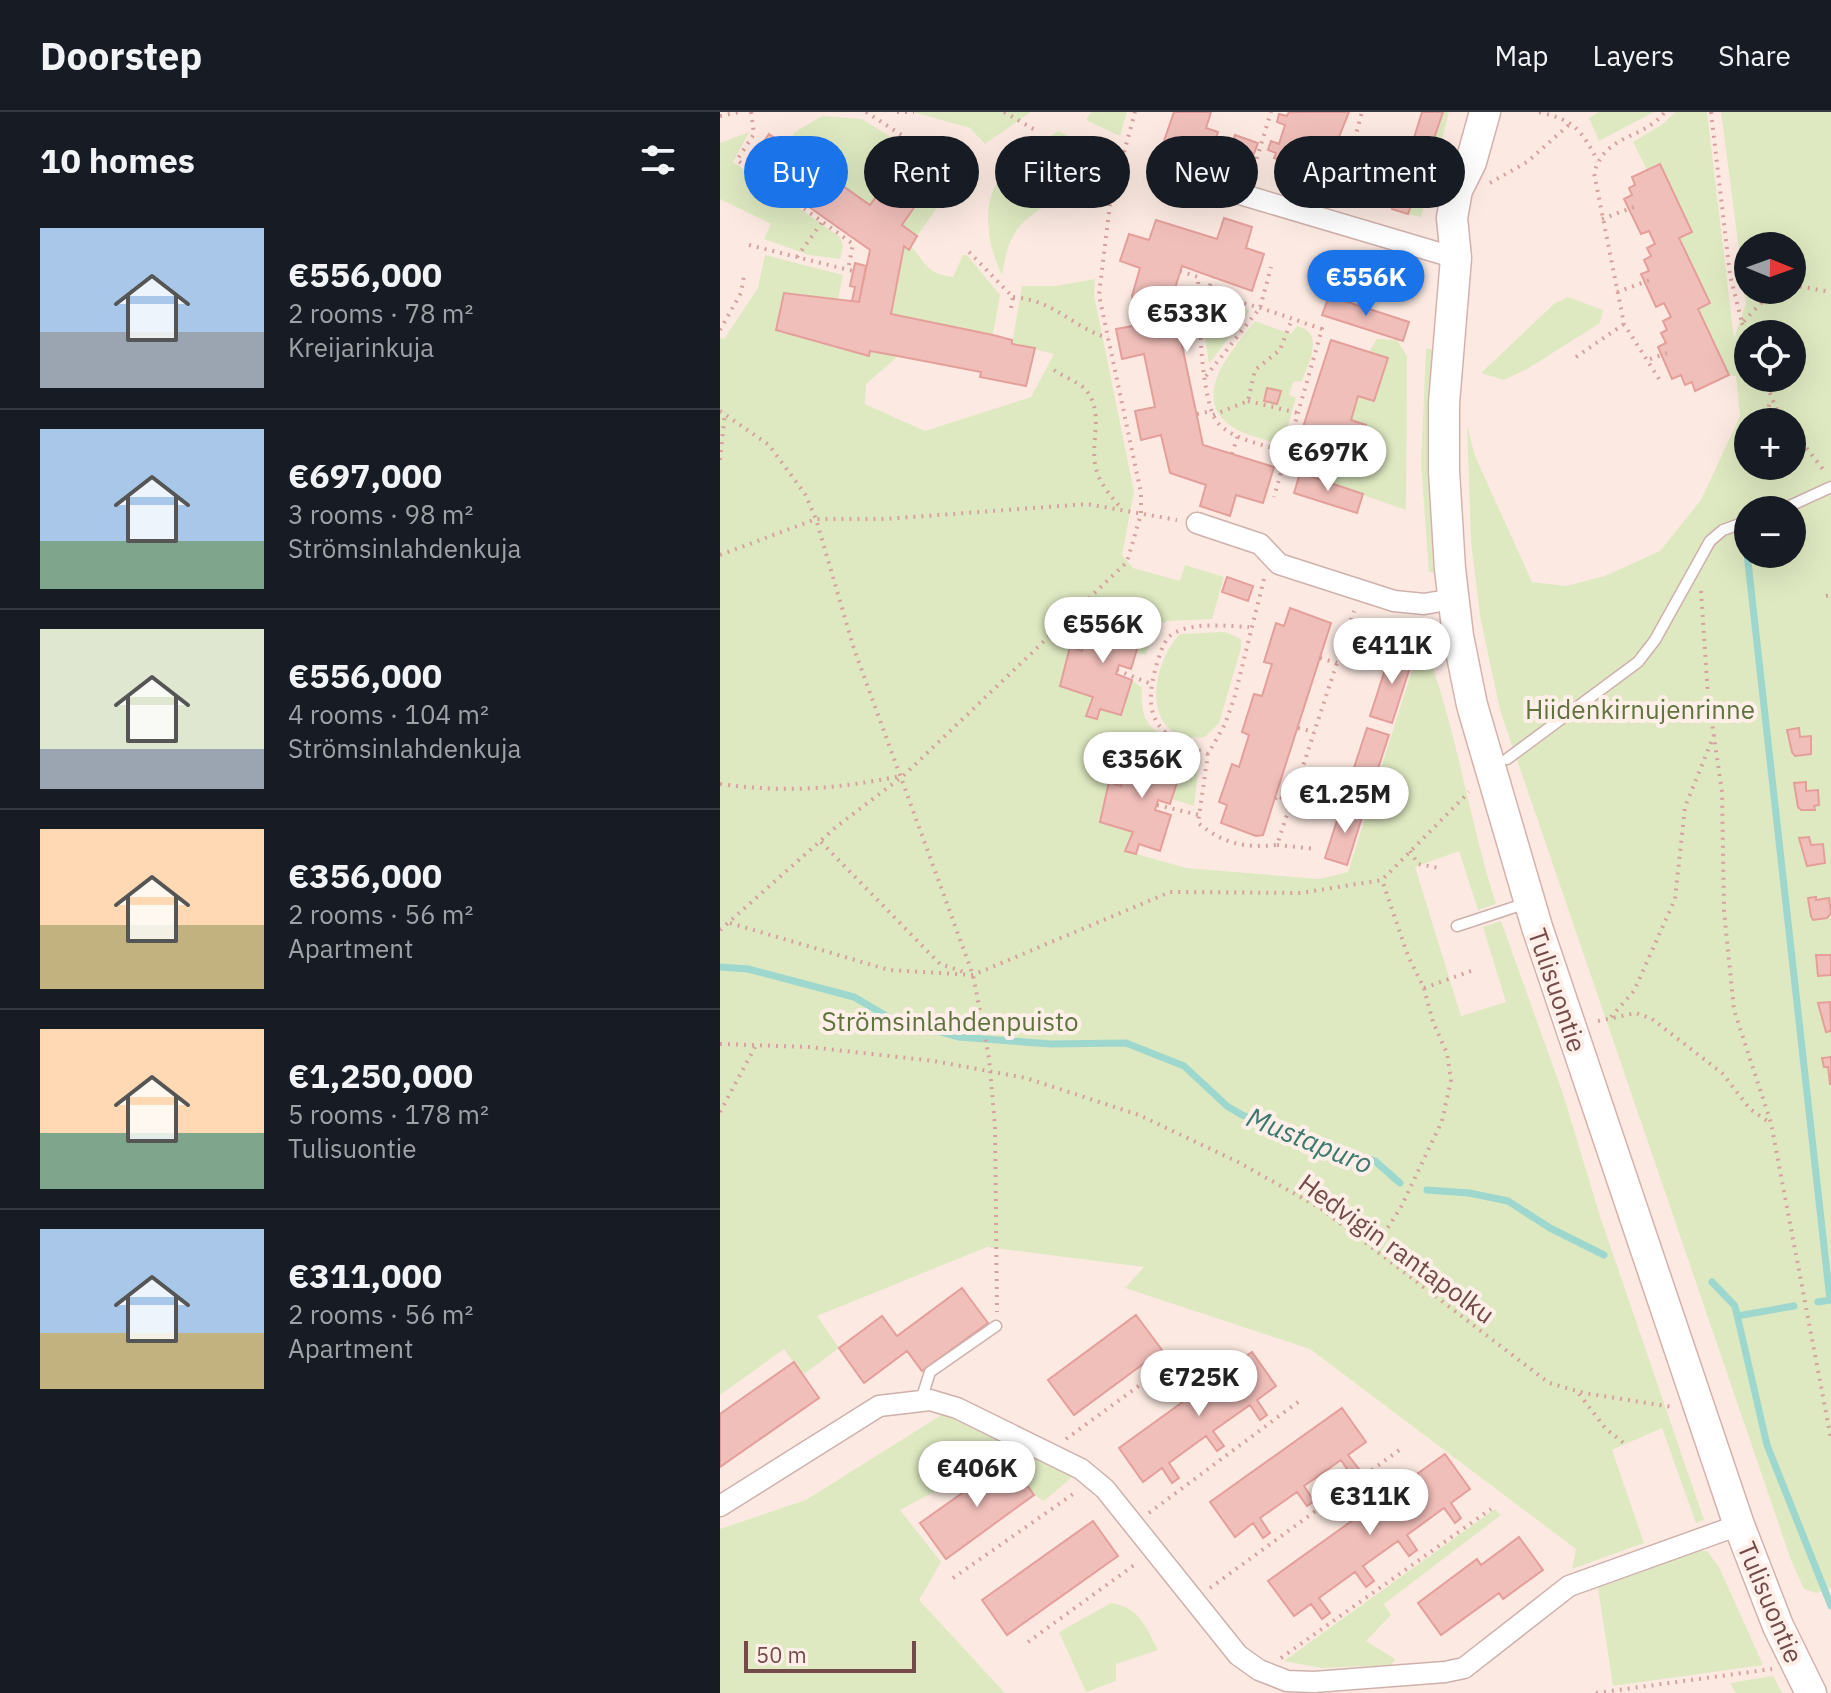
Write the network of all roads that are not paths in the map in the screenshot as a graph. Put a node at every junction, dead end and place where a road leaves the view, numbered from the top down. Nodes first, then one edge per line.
1 (1485, 112) edge
2 (1258, 200) edge
3 (1456, 258) junction
4 (1831, 487) edge
5 (1806, 498) edge
6 (1197, 523) road end
7 (1734, 527) edge
8 (1453, 599) junction
9 (1507, 759) dead end
10 (1529, 903) junction
11 (1457, 926) dead end
12 (996, 1326) road end
13 (921, 1400) junction
14 (720, 1506) edge
15 (1739, 1525) junction
16 (1811, 1693) edge

1 - 3 main road, Tulisuontie
2 - 3 street
3 - 8 main road, Tulisuontie
4 - 5 lane
6 - 8 street
7 - 9 lane
8 - 10 main road, Tulisuontie
10 - 11 lane
10 - 15 main road, Tulisuontie
12 - 13 lane
13 - 14 street
13 - 15 street
15 - 16 main road, Tulisuontie

